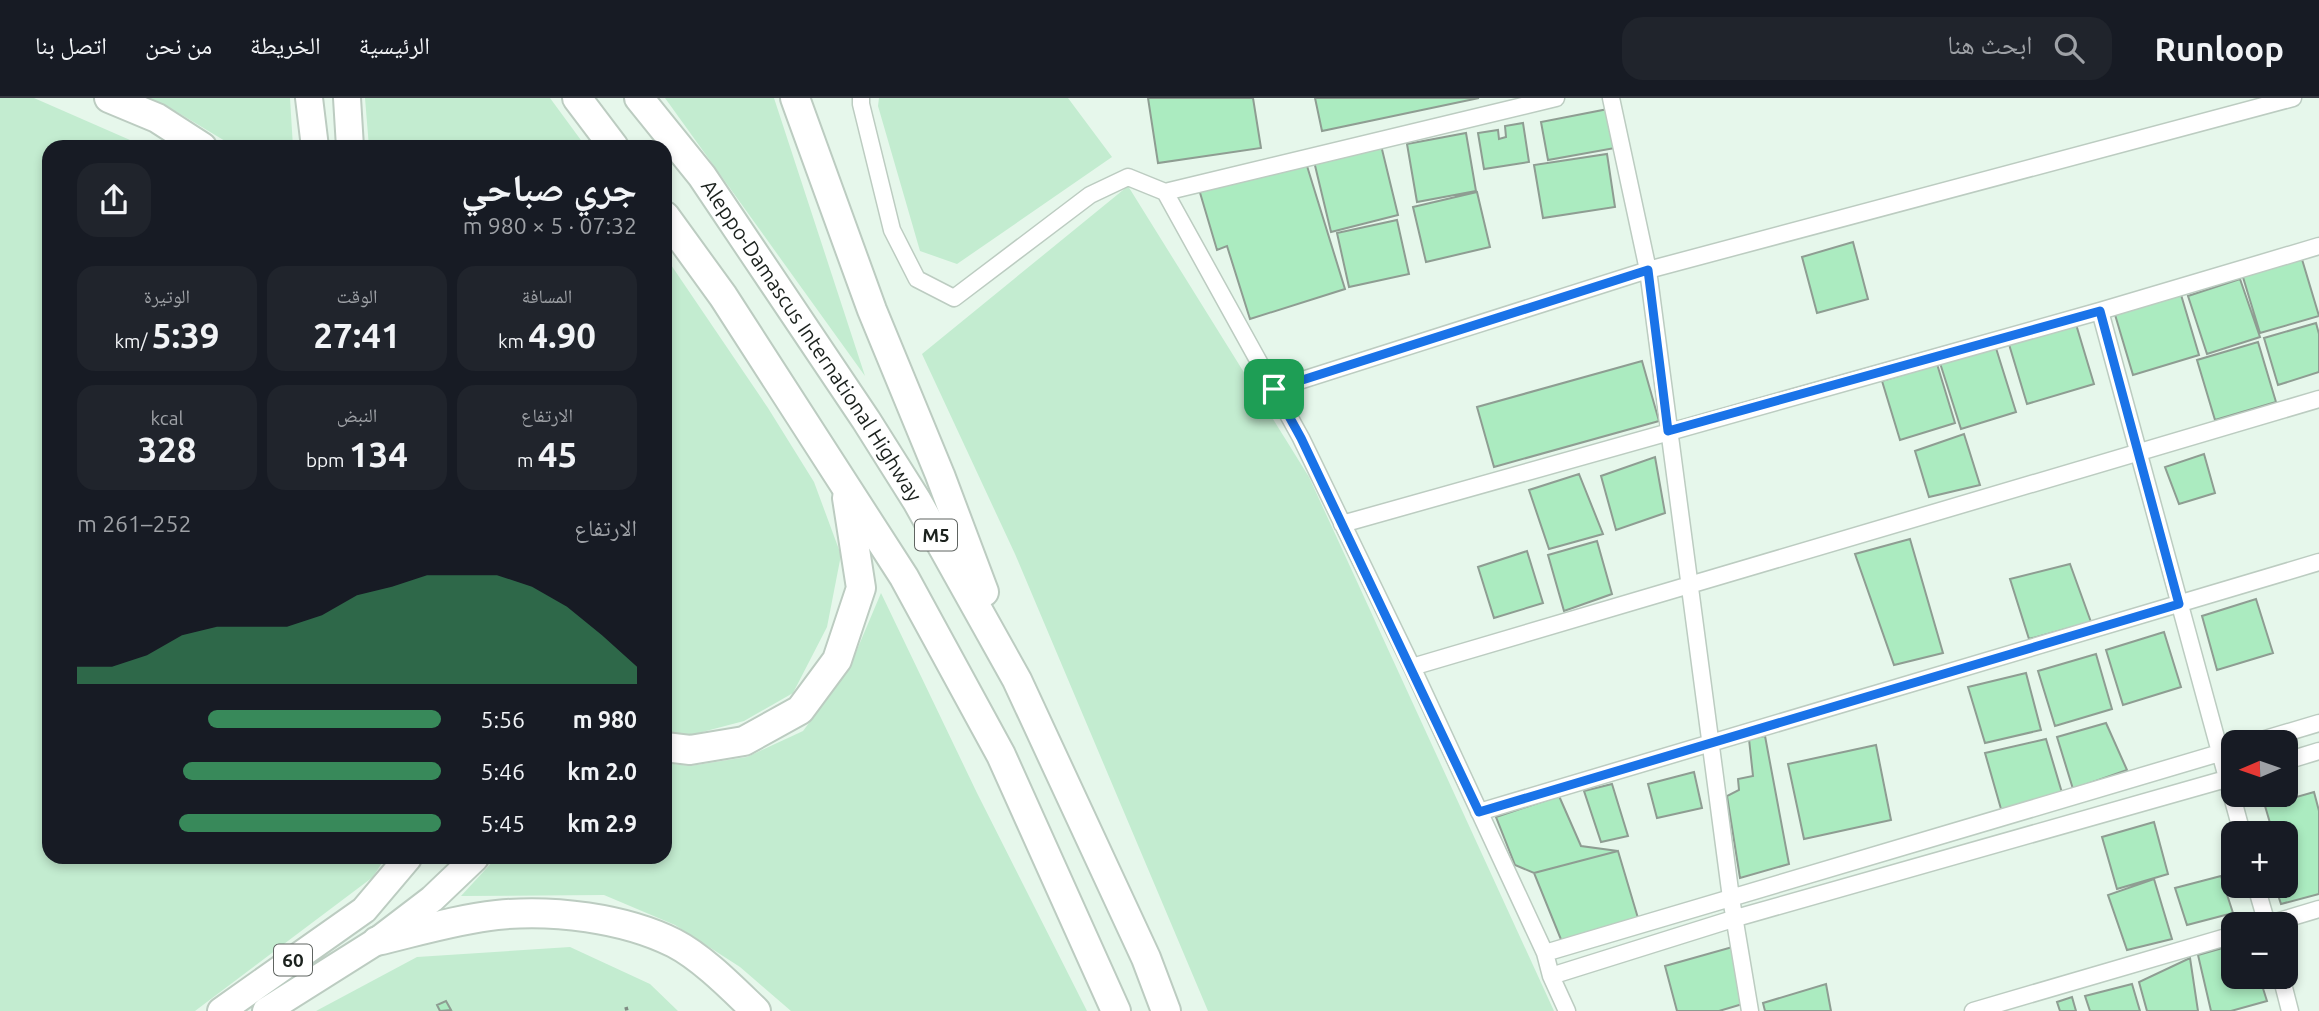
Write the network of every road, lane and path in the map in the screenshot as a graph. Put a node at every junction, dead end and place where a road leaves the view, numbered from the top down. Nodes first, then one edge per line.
1 (109, 98) edge
2 (309, 98) edge
3 (347, 98) edge
4 (577, 98) edge
5 (639, 98) edge
6 (795, 98) edge
7 (861, 98) edge
8 (1556, 98) edge
9 (1611, 98) edge
10 (2293, 98) edge
11 (191, 140) edge
12 (314, 140) edge
13 (350, 140) edge
14 (609, 140) edge
15 (1166, 192) junction
16 (672, 226) edge
17 (2319, 246) edge
18 (1648, 270) junction
19 (2100, 311) junction
20 (1274, 389) junction
21 (2319, 399) edge
22 (1668, 431) junction
23 (2138, 452) junction
24 (845, 485) junction
25 (1342, 524) junction
26 (2319, 562) edge
27 (1689, 585) junction
28 (2179, 604) junction
29 (1412, 667) junction
30 (1017, 680) junction
31 (2319, 723) edge
32 (2295, 730) edge
33 (2221, 732) edge
34 (1710, 743) junction
35 (672, 748) edge
36 (2319, 751) edge
37 (2221, 752) edge
38 (2298, 757) edge
39 (2221, 781) edge
40 (1479, 812) junction
41 (403, 864) edge
42 (469, 864) edge
43 (1731, 898) junction
44 (2319, 909) edge
45 (2298, 915) edge
46 (1736, 918) junction
47 (2221, 939) edge
48 (377, 941) junction
49 (1545, 953) junction
50 (1551, 976) junction
51 (2284, 989) edge
52 (221, 1011) edge
53 (266, 1011) edge
54 (756, 1011) edge
55 (1116, 1011) edge
56 (1166, 1011) edge
57 (1567, 1011) edge
58 (1750, 1011) edge
59 (1973, 1011) edge
60 (2290, 1011) edge

1 - 11 highway
2 - 12 highway
3 - 13 highway
4 - 14 highway
5 - 30 highway, Aleppo-Damascus International Highway / M5
6 - 30 highway
7 - 15 street
8 - 15 street
9 - 18 street
10 - 18 street
15 - 20 street
16 - 24 highway, M5
17 - 19 street
18 - 20 street
18 - 22 street
19 - 22 street
19 - 23 street
20 - 25 street
21 - 23 street
22 - 25 street
22 - 27 street
23 - 27 street
23 - 28 street
24 - 35 highway
24 - 55 highway, M5
25 - 29 street
26 - 28 street
27 - 29 street
27 - 34 street
28 - 33 street
28 - 34 street
29 - 40 street
30 - 56 highway, Aleppo-Damascus International Highway / M5
31 - 32 street
34 - 40 street
34 - 43 street
36 - 38 street
37 - 43 street
39 - 46 street
40 - 49 street
41 - 52 highway, 60
42 - 48 highway, 60
43 - 46 street
43 - 49 street
44 - 45 street
46 - 50 street
46 - 58 street
47 - 59 street
48 - 53 highway, 60
48 - 54 highway
49 - 50 street
50 - 57 street
51 - 60 street

